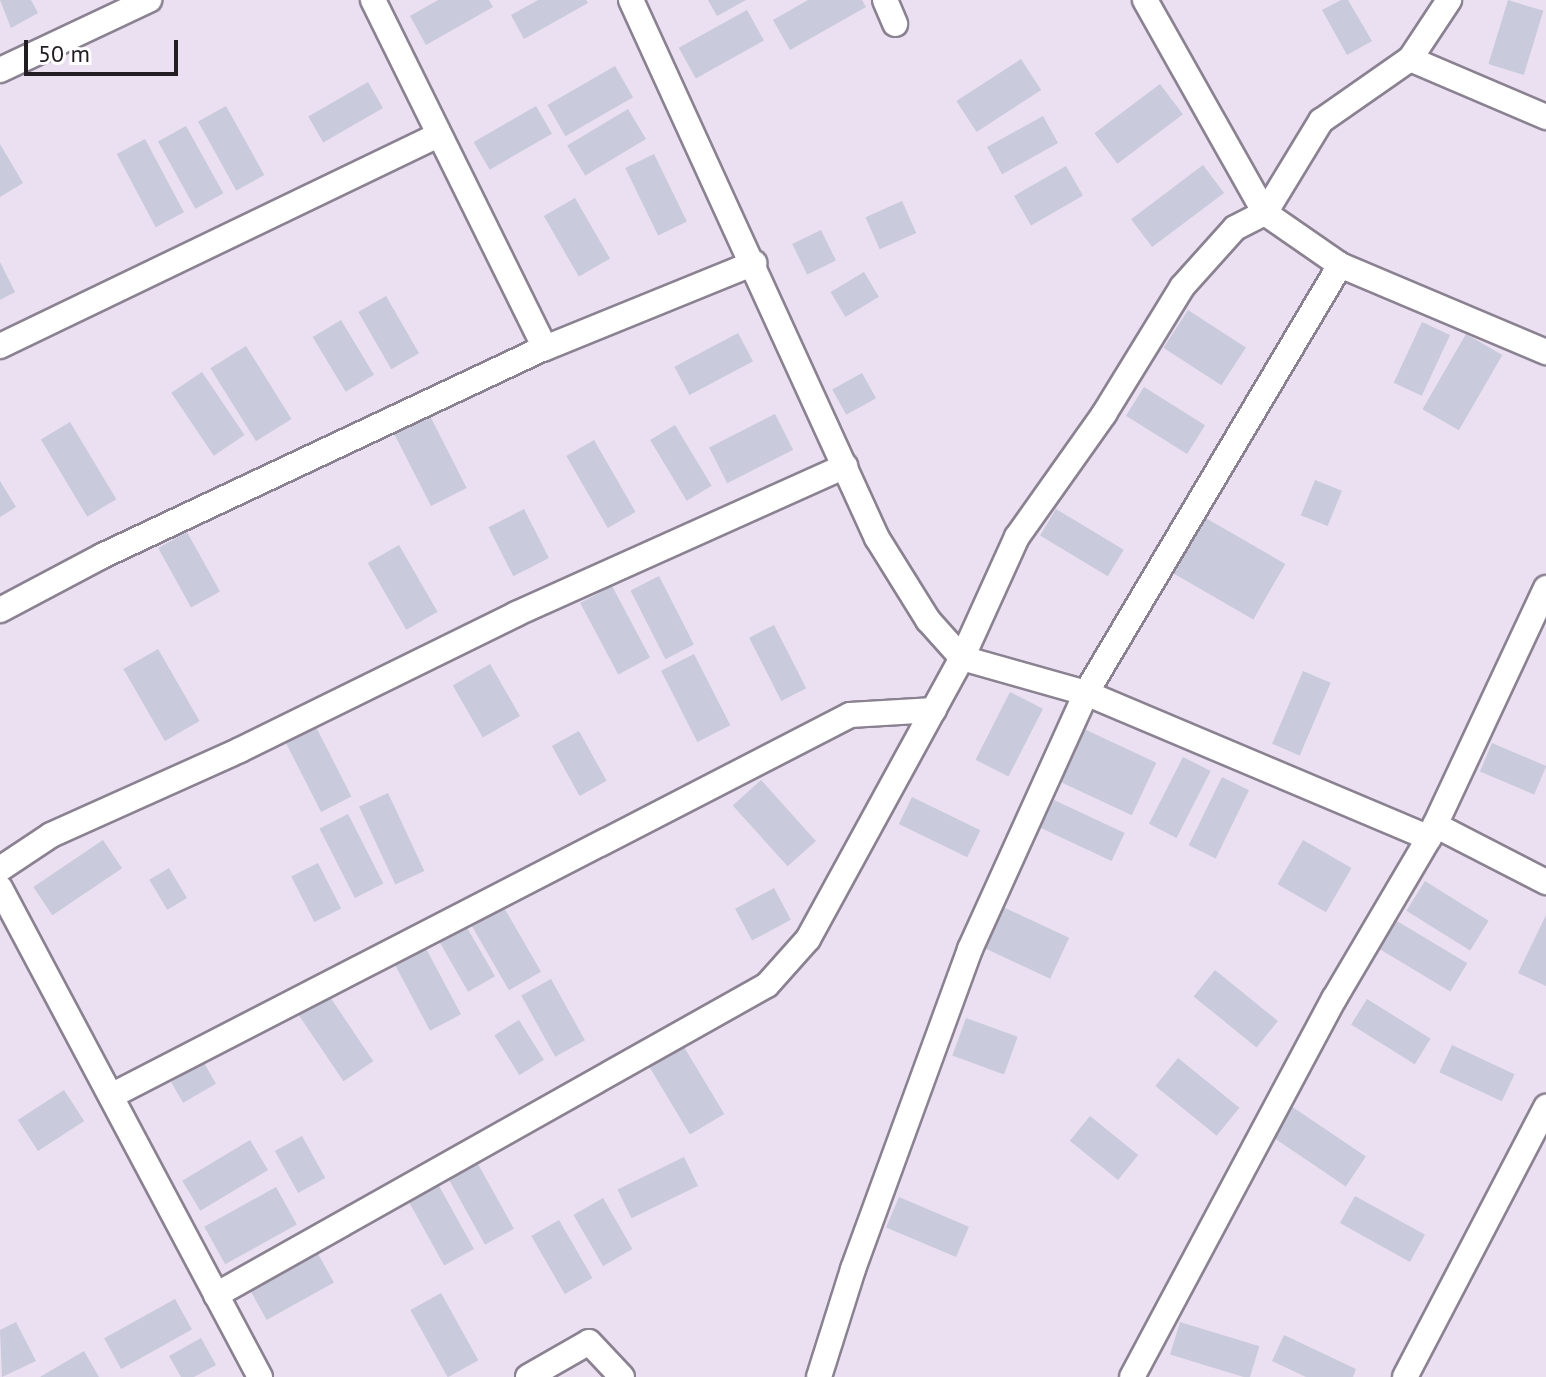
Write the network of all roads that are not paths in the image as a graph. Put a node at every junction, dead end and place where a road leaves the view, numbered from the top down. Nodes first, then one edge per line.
1 (149, 0) edge
2 (373, 0) edge
3 (631, 0) edge
4 (885, 0) edge
5 (1145, 0) edge
6 (1449, 0) edge
7 (895, 24) dead end
8 (1410, 59) junction
9 (0, 70) edge
10 (1546, 117) edge
11 (438, 135) junction
12 (1265, 213) junction
13 (754, 263) junction
14 (1340, 265) junction
15 (0, 346) edge
16 (545, 348) junction
17 (1546, 352) edge
18 (845, 466) junction
19 (1546, 588) edge
20 (0, 610) edge
21 (962, 658) junction
22 (1086, 693) junction
23 (934, 710) junction
24 (1432, 831) junction
25 (0, 869) edge
26 (1546, 882) edge
27 (0, 888) edge
28 (111, 1096) junction
29 (1546, 1107) edge
30 (216, 1295) junction
31 (260, 1377) edge
32 (528, 1377) edge
33 (622, 1377) edge
34 (819, 1377) edge
35 (1132, 1377) edge
36 (1405, 1377) edge

1 - 9 street
2 - 11 street
3 - 13 street
4 - 7 street
5 - 12 street
6 - 8 street
8 - 10 street
8 - 12 street
11 - 15 street
11 - 16 street
12 - 14 street
12 - 21 street
13 - 16 street
13 - 18 street
14 - 17 street
14 - 22 street
16 - 20 street
18 - 21 street
18 - 25 street
19 - 24 street
21 - 22 street
21 - 23 street
22 - 24 street
22 - 34 street
23 - 28 street
23 - 30 street
24 - 26 street
24 - 35 street
27 - 28 street
28 - 30 street
29 - 36 street
30 - 31 street
32 - 33 street

